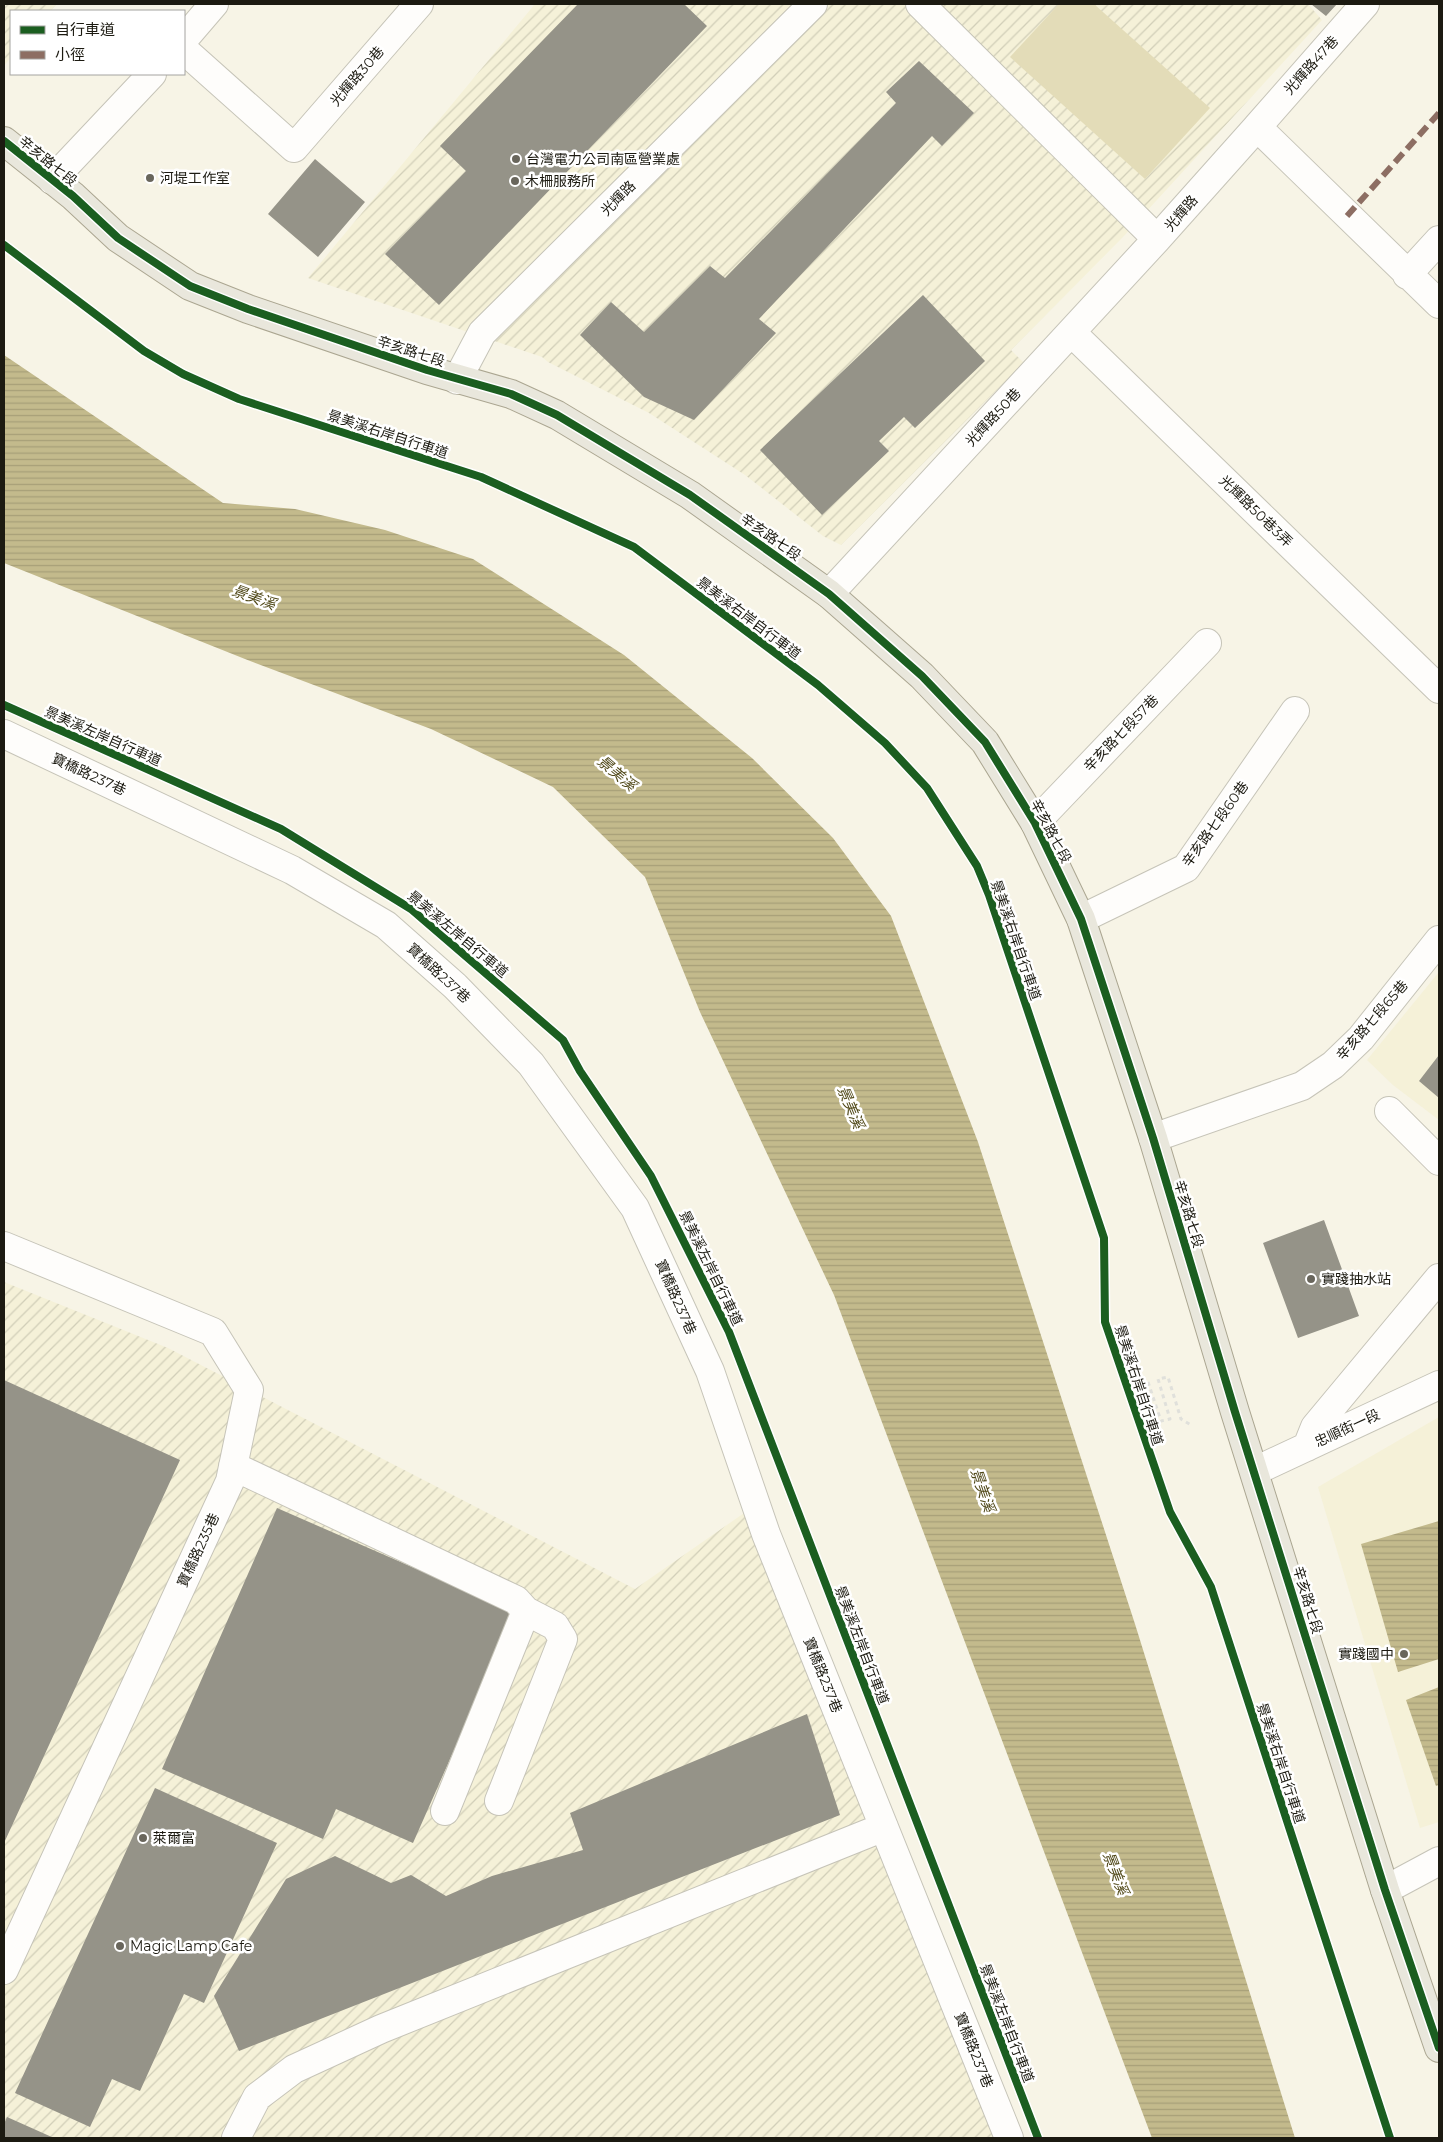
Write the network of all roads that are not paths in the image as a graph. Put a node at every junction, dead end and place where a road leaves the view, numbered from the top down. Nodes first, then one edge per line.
1 (214, 4) edge
2 (419, 4) edge
3 (814, 4) edge
4 (920, 4) edge
5 (1365, 4) edge
6 (185, 39) edge
7 (185, 51) edge
8 (151, 75) edge
9 (1257, 126) junction
10 (4, 141) edge
11 (52, 180) junction
12 (1158, 239) junction
13 (1439, 240) edge
14 (1407, 275) junction
15 (1439, 304) edge
16 (1072, 333) junction
17 (457, 380) junction
18 (829, 594) junction
19 (1207, 643) dead end
20 (1439, 690) edge
21 (1295, 711) dead end
22 (4, 734) edge
23 (1035, 822) junction
24 (1081, 919) junction
25 (1439, 940) edge
26 (1389, 1111) dead end
27 (1153, 1138) junction
28 (1439, 1162) edge
29 (4, 1246) edge
30 (1439, 1278) edge
31 (1439, 1385) edge
32 (1308, 1447) junction
33 (233, 1466) junction
34 (1255, 1471) junction
35 (526, 1611) junction
36 (500, 1801) dead end
37 (445, 1811) dead end
38 (884, 1827) junction
39 (1439, 1861) edge
40 (1386, 1890) junction
41 (4, 1970) edge
42 (1439, 2048) edge
43 (236, 2138) edge
44 (1009, 2138) edge

1 - 6 street
2 - 7 street, 光輝路30巷
3 - 17 street, 光輝路
4 - 12 street, 光輝路
5 - 9 street, 光輝路47巷
8 - 11 street
9 - 12 street, 光輝路
9 - 14 street
10 - 11 main road, 辛亥路七段
11 - 17 main road, 辛亥路七段
12 - 16 street, 光輝路50巷
13 - 14 street
14 - 15 street
16 - 18 street, 光輝路50巷
16 - 20 street, 光輝路50巷3弄
17 - 18 main road, 辛亥路七段
18 - 23 main road, 辛亥路七段
19 - 23 street, 辛亥路七段57巷
21 - 24 street, 辛亥路七段60巷
22 - 38 street, 寶橋路237巷
23 - 24 main road, 辛亥路七段
24 - 27 main road, 辛亥路七段
25 - 27 street, 辛亥路七段65巷
26 - 28 street
27 - 34 main road, 辛亥路七段
29 - 33 street, 寶橋路235巷
30 - 32 street
31 - 32 street, 忠順街一段
32 - 34 street, 忠順街一段
33 - 35 street
33 - 41 street, 寶橋路235巷
34 - 40 main road, 辛亥路七段
35 - 36 street
35 - 37 street
38 - 43 street
38 - 44 street, 寶橋路237巷
39 - 40 street
40 - 42 main road, 辛亥路七段

